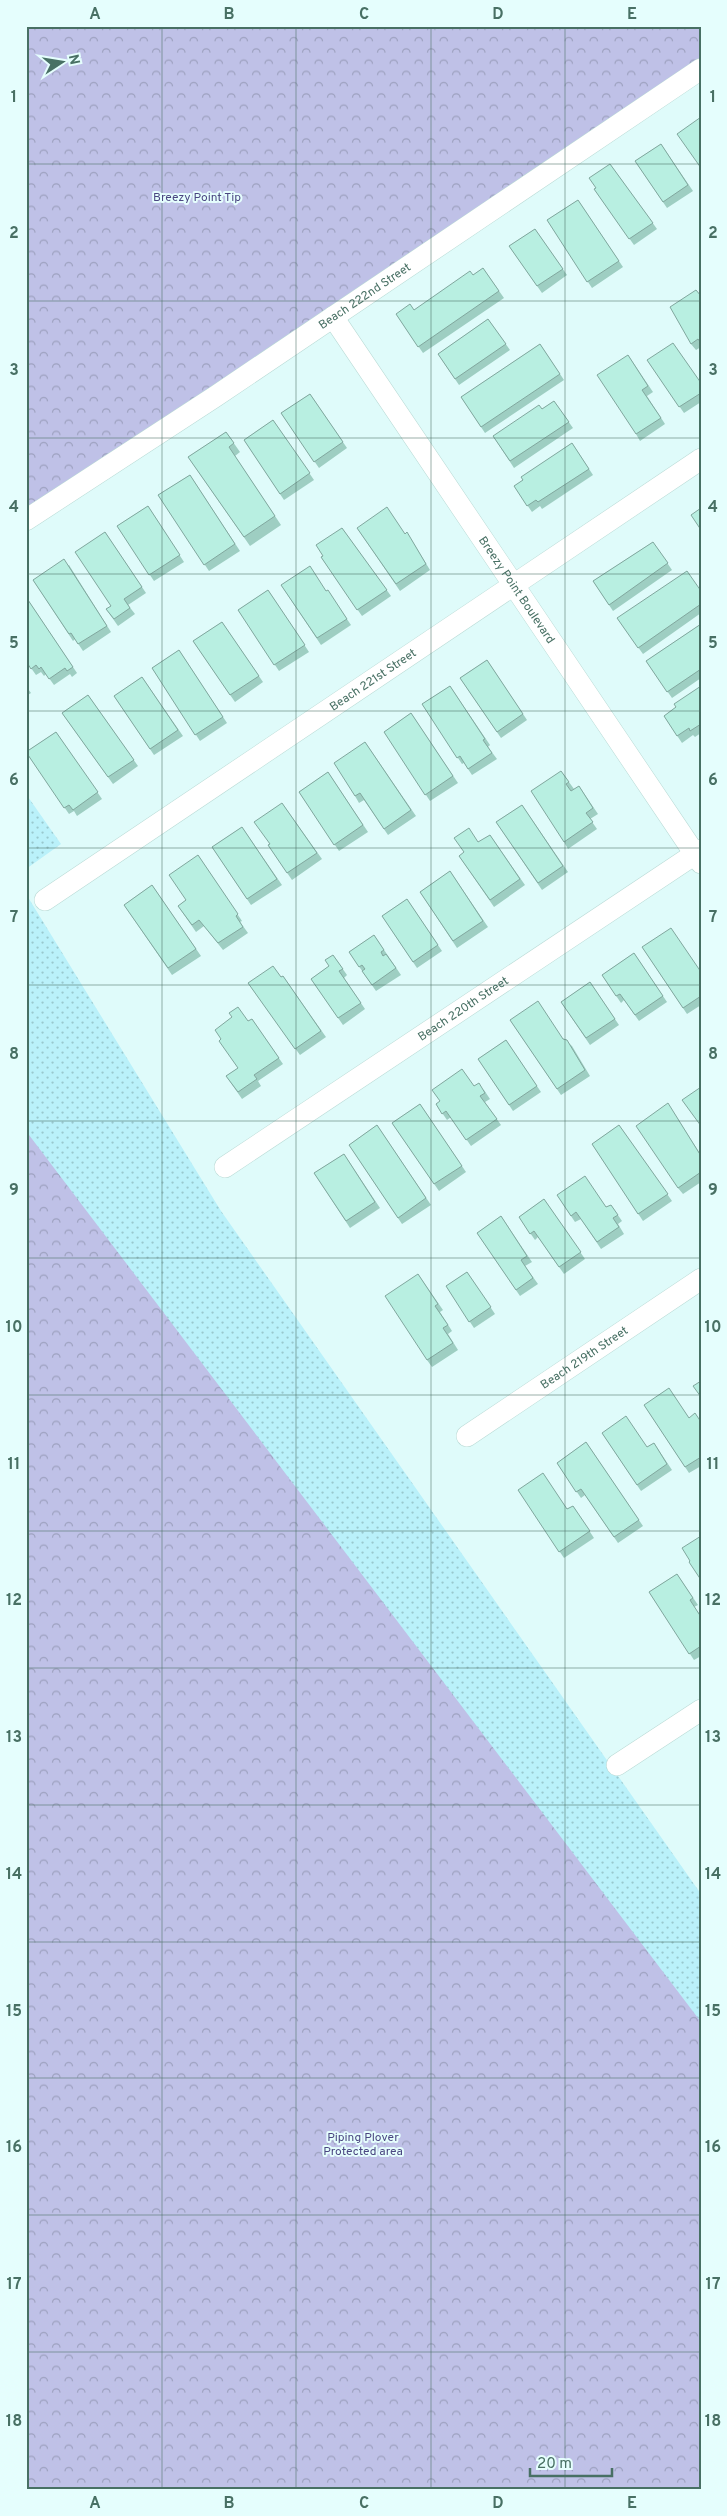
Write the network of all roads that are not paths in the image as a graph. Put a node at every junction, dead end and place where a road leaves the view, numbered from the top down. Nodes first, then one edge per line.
1 (701, 69) edge
2 (333, 317) junction
3 (701, 459) edge
4 (26, 520) edge
5 (514, 586) junction
6 (699, 856) edge
7 (45, 900) dead end
8 (225, 1168) dead end
9 (701, 1279) edge
10 (467, 1436) dead end
11 (701, 1710) edge
12 (617, 1765) dead end

1 - 2 street, Beach 222nd Street
2 - 4 street, Beach 222nd Street
2 - 5 street, Breezy Point Boulevard
3 - 5 street, Beach 221st Street
5 - 6 street, Breezy Point Boulevard
5 - 7 street, Beach 221st Street
6 - 8 street, Beach 220th Street
9 - 10 street, Beach 219th Street
11 - 12 street

